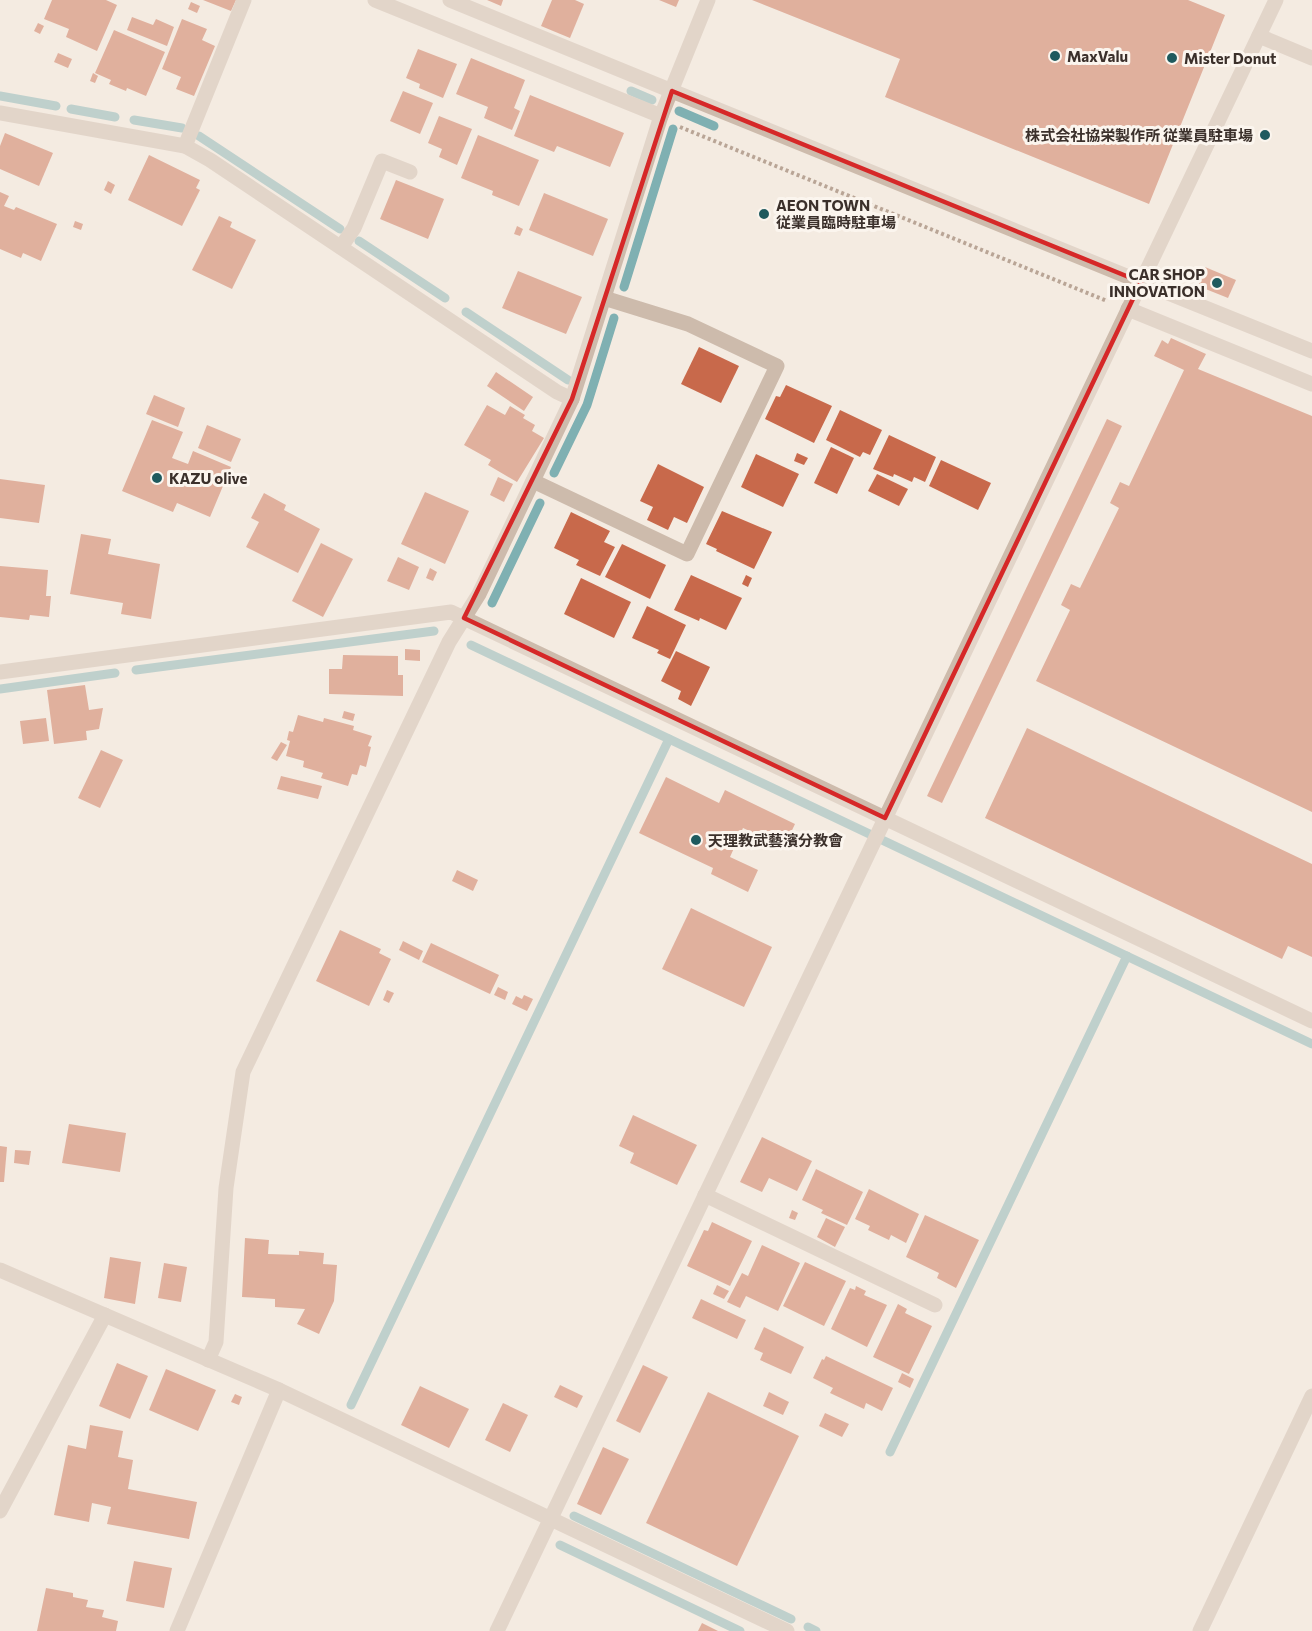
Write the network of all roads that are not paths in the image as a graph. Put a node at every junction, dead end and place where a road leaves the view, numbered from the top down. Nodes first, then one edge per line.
1 (244, 0) edge
2 (375, 0) edge
3 (450, 0) edge
4 (708, 0) edge
5 (1276, 0) edge
6 (1259, 36) junction
7 (1312, 58) edge
8 (672, 91) junction
9 (0, 113) edge
10 (661, 118) junction
11 (185, 146) junction
12 (410, 172) dead end
13 (341, 247) junction
14 (1141, 282) junction
15 (604, 298) junction
16 (1128, 309) junction
17 (1312, 351) edge
18 (1312, 384) edge
19 (572, 399) junction
20 (533, 481) junction
21 (464, 618) junction
22 (0, 672) edge
23 (883, 823) junction
24 (1312, 1021) edge
25 (705, 1196) junction
26 (0, 1270) edge
27 (935, 1305) dead end
28 (105, 1315) junction
29 (208, 1360) junction
30 (279, 1390) junction
31 (1312, 1396) edge
32 (0, 1511) edge
33 (550, 1519) junction
34 (177, 1631) edge
35 (496, 1631) edge
36 (787, 1631) edge
37 (1200, 1631) edge

1 - 11 street
2 - 10 street
3 - 8 street
4 - 8 street
5 - 6 street
6 - 7 street
6 - 14 street
8 - 10 street
8 - 14 street
9 - 11 street
10 - 15 street
11 - 13 street
12 - 13 street
13 - 19 street
14 - 16 street
14 - 17 street
15 - 19 street
15 - 20 street
16 - 18 street
16 - 23 street
19 - 20 street
20 - 21 street
21 - 22 street
21 - 23 street
21 - 29 street
23 - 24 street
23 - 25 street
25 - 27 street
25 - 33 street
26 - 28 street
28 - 29 street
28 - 32 street
29 - 30 street
30 - 33 street
30 - 34 street
31 - 37 street
33 - 35 street
33 - 36 street

